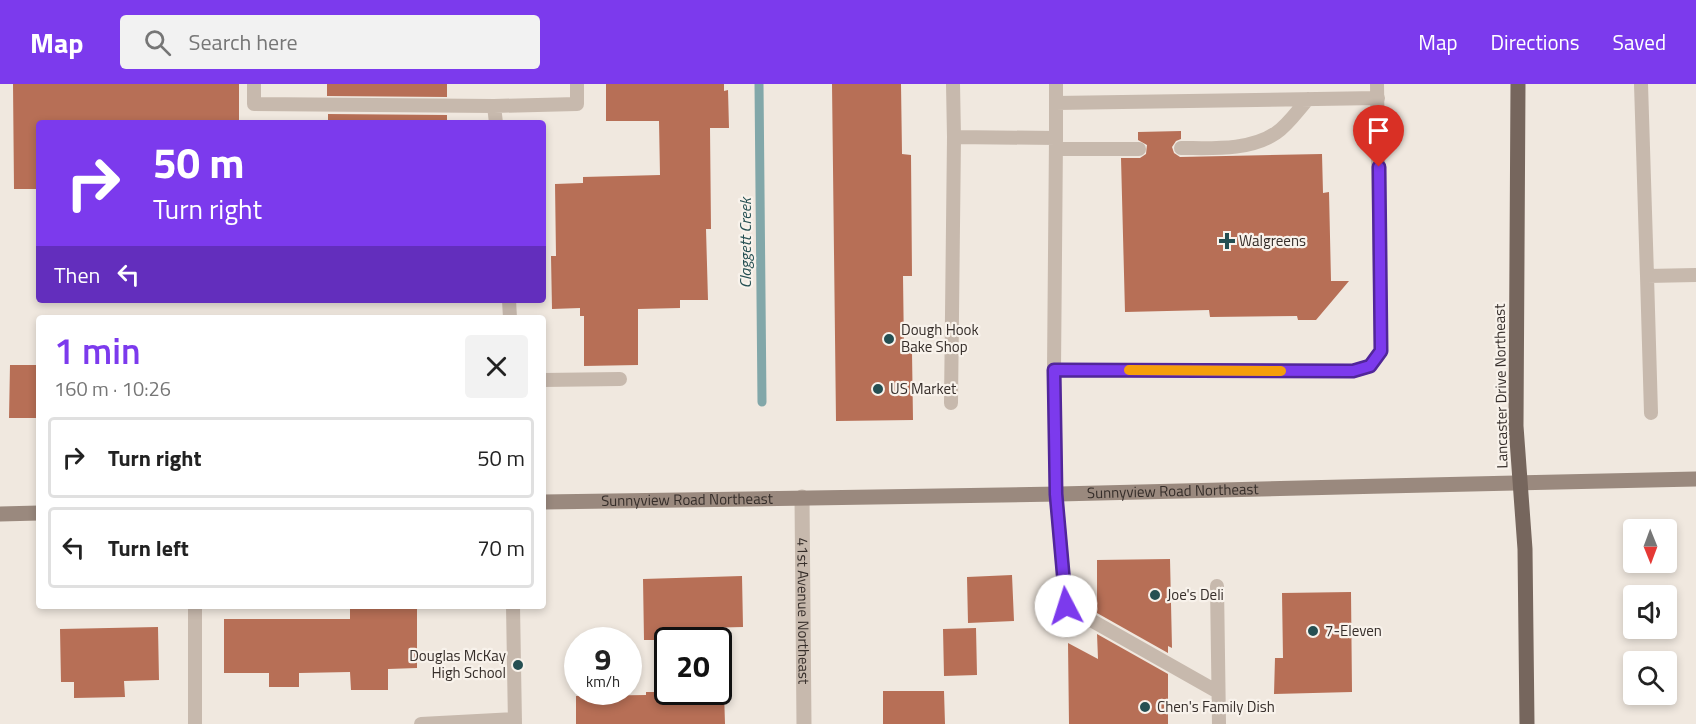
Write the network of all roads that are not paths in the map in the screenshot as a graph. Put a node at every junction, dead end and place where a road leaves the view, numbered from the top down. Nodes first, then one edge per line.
1 (254, 84) edge
2 (577, 84) edge
3 (953, 84) edge
4 (1056, 84) edge
5 (1518, 84) edge
6 (1641, 84) edge
7 (1378, 91) edge
8 (1308, 99) junction
9 (1056, 103) junction
10 (494, 106) junction
11 (496, 120) edge
12 (954, 137) junction
13 (1056, 144) junction
14 (1181, 148) dead end
15 (1139, 149) dead end
16 (1696, 275) edge
17 (1647, 276) junction
18 (1054, 370) junction
19 (546, 380) edge
20 (620, 380) dead end
21 (951, 404) dead end
22 (1650, 413) dead end
23 (1696, 479) edge
24 (1521, 483) junction
25 (1056, 494) junction
26 (802, 497) junction
27 (546, 502) edge
28 (36, 513) edge
29 (0, 514) edge
30 (1217, 586) dead end
31 (195, 609) edge
32 (513, 609) edge
33 (1218, 692) junction
34 (515, 722) edge
35 (195, 724) edge
36 (421, 724) edge
37 (804, 724) edge
38 (1219, 724) edge
39 (1527, 724) edge

1 - 10 lane
2 - 10 lane
3 - 12 lane
4 - 9 lane
5 - 24 main road, Lancaster Drive Northeast
6 - 17 lane
7 - 8 lane
7 - 18 lane
8 - 9 lane
8 - 14 lane
9 - 13 lane
10 - 11 lane
12 - 13 lane
12 - 21 lane
13 - 15 lane
13 - 18 lane
16 - 17 lane
17 - 22 lane
18 - 25 lane
19 - 20 lane
23 - 24 main road, Sunnyview Road Northeast
24 - 25 main road, Sunnyview Road Northeast
24 - 39 main road, Lancaster Drive Northeast
25 - 26 main road, Sunnyview Road Northeast
25 - 33 lane
26 - 27 main road, Sunnyview Road Northeast
26 - 37 street, 41st Avenue Northeast
28 - 29 main road
30 - 33 lane
31 - 35 lane
32 - 34 lane
33 - 38 lane
34 - 36 lane

